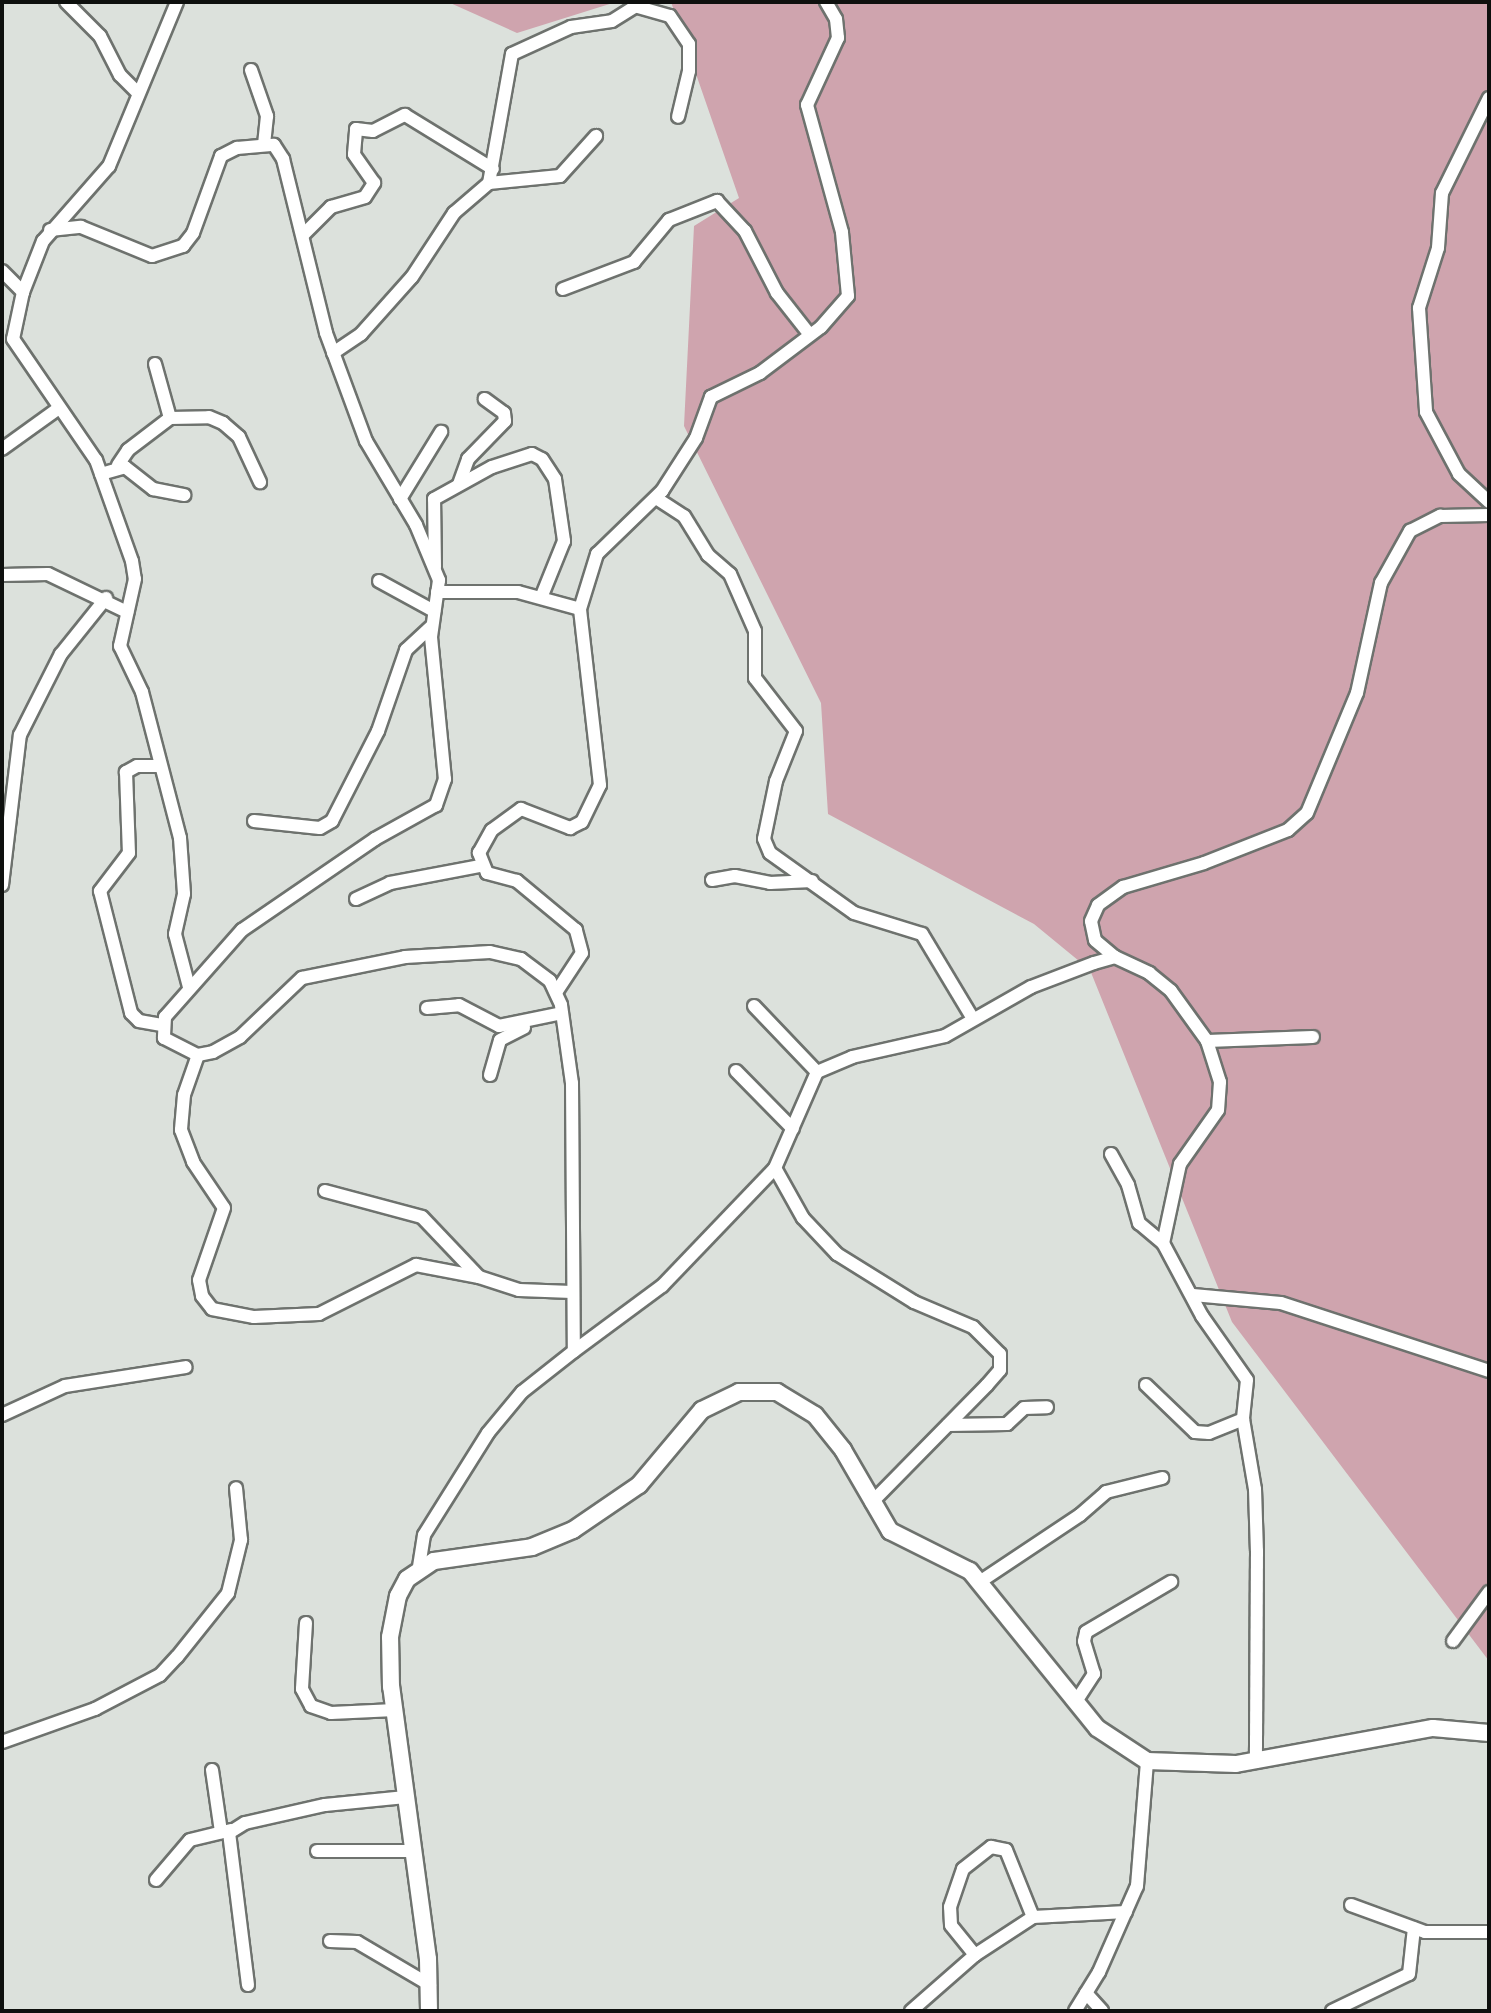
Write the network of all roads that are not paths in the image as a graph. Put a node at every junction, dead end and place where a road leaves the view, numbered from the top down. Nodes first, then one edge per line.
1 (66, 2) edge
2 (177, 2) edge
3 (826, 2) edge
4 (640, 4) edge
5 (251, 70) dead end
6 (137, 92) junction
7 (1489, 98) edge
8 (678, 117) dead end
9 (596, 136) dead end
10 (264, 144) junction
11 (493, 169) junction
12 (489, 183) junction
13 (50, 230) junction
14 (303, 235) junction
15 (2, 271) edge
16 (563, 289) dead end
17 (23, 292) junction
18 (810, 335) junction
19 (8, 343) edge
20 (333, 353) junction
21 (155, 364) dead end
22 (485, 399) dead end
23 (59, 408) junction
24 (170, 418) junction
25 (441, 432) dead end
26 (2, 449) edge
27 (118, 465) junction
28 (101, 474) junction
29 (260, 482) dead end
30 (459, 484) junction
31 (184, 495) dead end
32 (656, 498) junction
33 (400, 499) junction
34 (1489, 502) edge
35 (1489, 515) edge
36 (435, 568) junction
37 (2, 575) edge
38 (379, 581) dead end
39 (437, 592) junction
40 (106, 598) junction
41 (541, 598) junction
42 (580, 609) junction
43 (434, 611) junction
44 (127, 612) junction
45 (432, 626) junction
46 (159, 766) junction
47 (254, 821) dead end
48 (480, 866) junction
49 (712, 880) dead end
50 (812, 881) junction
51 (2, 885) edge
52 (356, 899) dead end
53 (1115, 957) junction
54 (189, 987) junction
55 (557, 991) junction
56 (754, 1006) dead end
57 (427, 1008) dead end
58 (562, 1013) junction
59 (534, 1019) junction
60 (973, 1019) junction
61 (162, 1025) junction
62 (1313, 1037) dead end
63 (1207, 1041) junction
64 (198, 1055) junction
65 (736, 1071) dead end
66 (817, 1072) junction
67 (490, 1075) dead end
68 (793, 1129) junction
69 (1111, 1154) dead end
70 (775, 1168) junction
71 (325, 1191) dead end
72 (1163, 1243) junction
73 (479, 1277) junction
74 (572, 1292) junction
75 (1193, 1295) junction
76 (574, 1351) junction
77 (186, 1367) dead end
78 (1489, 1371) edge
79 (1146, 1385) dead end
80 (1047, 1407) dead end
81 (2, 1415) edge
82 (1243, 1419) junction
83 (948, 1425) junction
84 (1162, 1478) dead end
85 (236, 1488) dead end
86 (871, 1503) junction
87 (419, 1568) junction
88 (981, 1581) junction
89 (1171, 1582) dead end
90 (1489, 1592) edge
91 (306, 1623) dead end
92 (1453, 1641) dead end
93 (1075, 1703) junction
94 (395, 1710) junction
95 (1489, 1733) edge
96 (2, 1742) edge
97 (1147, 1761) junction
98 (1256, 1762) junction
99 (212, 1770) dead end
100 (406, 1797) junction
101 (226, 1831) junction
102 (317, 1851) dead end
103 (414, 1851) junction
104 (156, 1880) dead end
105 (1351, 1905) dead end
106 (1126, 1912) junction
107 (1033, 1917) junction
108 (1414, 1928) junction
109 (1489, 1932) edge
110 (330, 1941) dead end
111 (975, 1955) junction
112 (248, 1985) dead end
113 (430, 1985) junction
114 (1086, 1993) junction
115 (429, 2011) edge
116 (911, 2011) edge
117 (1075, 2011) edge
118 (1102, 2011) edge
119 (1332, 2011) edge

1 - 6 street
2 - 6 street
3 - 18 street
4 - 8 street
4 - 11 street
5 - 10 street
6 - 13 street
7 - 34 street
9 - 12 street
10 - 13 street
10 - 14 street
11 - 12 street
11 - 14 street
12 - 20 street
13 - 17 street
14 - 20 street
15 - 17 street
16 - 18 street
17 - 19 street
18 - 32 street
19 - 23 street
20 - 33 street
21 - 24 street
22 - 30 street
23 - 26 street
23 - 28 street
24 - 27 street
24 - 29 street
25 - 33 street
27 - 28 street
27 - 31 street
28 - 44 street
30 - 36 street
30 - 41 street
32 - 42 street
32 - 50 street
33 - 36 street
35 - 53 street
36 - 39 street
37 - 40 street
38 - 43 street
39 - 41 street
39 - 43 street
40 - 44 street
40 - 51 street
41 - 42 street
42 - 48 street
43 - 45 street
44 - 46 street
45 - 47 street
45 - 54 street
46 - 54 street
46 - 61 street
48 - 52 street
48 - 55 street
49 - 50 street
50 - 60 street
53 - 60 street
53 - 63 street
54 - 61 street
55 - 58 street
55 - 64 street
56 - 66 street
57 - 59 street
58 - 59 street
58 - 74 street
59 - 67 street
60 - 66 street
61 - 64 street
62 - 63 street
63 - 72 street
64 - 73 street
65 - 68 street
66 - 68 street
68 - 70 street
69 - 72 street
70 - 76 street
70 - 83 street
71 - 73 street
72 - 75 street
73 - 74 street
74 - 76 street
75 - 78 street
75 - 82 street
76 - 87 street
77 - 81 street
79 - 82 street
80 - 83 street
82 - 98 street
83 - 86 street
84 - 88 street
85 - 96 street
86 - 87 main road
86 - 88 main road
87 - 94 main road
88 - 93 main road
89 - 93 street
90 - 92 street
91 - 94 street
93 - 97 main road
94 - 100 main road
95 - 98 main road
97 - 98 main road
97 - 106 street
99 - 101 street
100 - 101 street
100 - 103 main road
101 - 104 street
101 - 112 street
102 - 103 street
103 - 113 main road
105 - 108 street
106 - 107 street
106 - 114 street
107 - 111 street
107 - 111 street
108 - 109 street
108 - 119 street
110 - 113 street
111 - 116 street
113 - 115 main road
114 - 117 street
114 - 118 street

